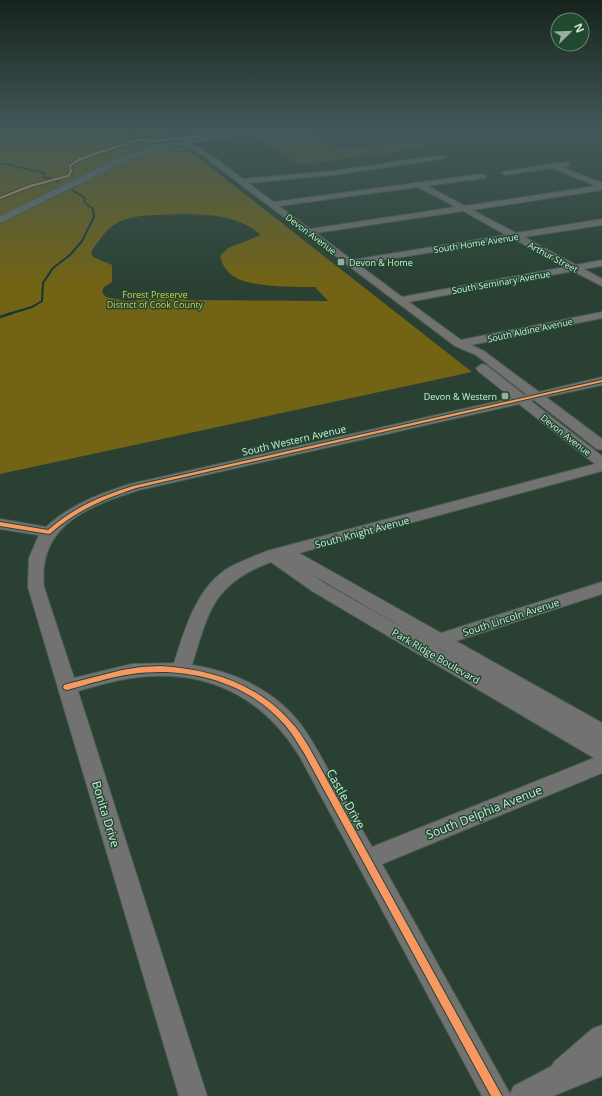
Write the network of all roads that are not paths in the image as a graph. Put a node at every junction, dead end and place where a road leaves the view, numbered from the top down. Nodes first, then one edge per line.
1 (71, 183) edge
2 (242, 183) edge
3 (431, 183) edge
4 (420, 185) junction
5 (602, 187) edge
6 (272, 205) junction
7 (464, 209) junction
8 (0, 220) edge
9 (602, 222) edge
10 (308, 232) junction
11 (515, 236) junction
12 (350, 263) junction
13 (602, 263) edge
14 (575, 268) junction
15 (602, 283) edge
16 (400, 300) junction
17 (602, 315) edge
18 (459, 344) junction
19 (602, 381) edge
20 (535, 396) junction
21 (520, 399) junction
22 (602, 446) edge
23 (602, 463) edge
24 (602, 467) edge
25 (0, 524) edge
26 (49, 532) junction
27 (279, 554) junction
28 (602, 588) edge
29 (440, 640) junction
30 (420, 647) junction
31 (181, 670) junction
32 (67, 687) junction
33 (602, 733) edge
34 (602, 752) edge
35 (602, 764) edge
36 (366, 860) junction
37 (602, 1039) edge
38 (602, 1062) edge
39 (556, 1079) junction
40 (193, 1096) edge
41 (498, 1096) edge
42 (524, 1096) edge

1 - 8 main road
2 - 6 street, Devon Avenue
3 - 4 street
4 - 6 street
4 - 7 street, Arthur Street
5 - 7 street
6 - 10 street, Devon Avenue
7 - 10 street
7 - 11 street, Arthur Street
9 - 11 street, South Home Avenue
10 - 12 street, Devon Avenue
11 - 12 street, South Home Avenue
11 - 14 street, Arthur Street
12 - 16 street, Devon Avenue
13 - 14 street, South Seminary Avenue
14 - 15 street, Arthur Street
14 - 16 street, South Seminary Avenue
16 - 18 street, Devon Avenue
17 - 18 street, South Aldine Avenue
18 - 20 street, Devon Avenue
18 - 21 street, Devon Avenue
19 - 20 street, South Western Avenue
20 - 21 street, South Western Avenue
20 - 22 street, Devon Avenue
21 - 23 street, Devon Avenue
21 - 26 street, South Western Avenue
24 - 27 street, South Knight Avenue
25 - 26 street
26 - 32 street, Bonita Drive
27 - 29 street, Park Ridge Boulevard
27 - 30 street, Park Ridge Boulevard
27 - 31 street, South Knight Avenue
28 - 29 street, South Lincoln Avenue
29 - 30 street, South Lincoln Avenue
29 - 33 street, Park Ridge Boulevard
30 - 34 street, Park Ridge Boulevard
31 - 32 street, Castle Drive
31 - 36 street, Castle Drive
32 - 40 street, Bonita Drive
35 - 36 street, South Delphia Avenue
36 - 41 street, Castle Drive
37 - 39 street
38 - 39 street
39 - 42 street

